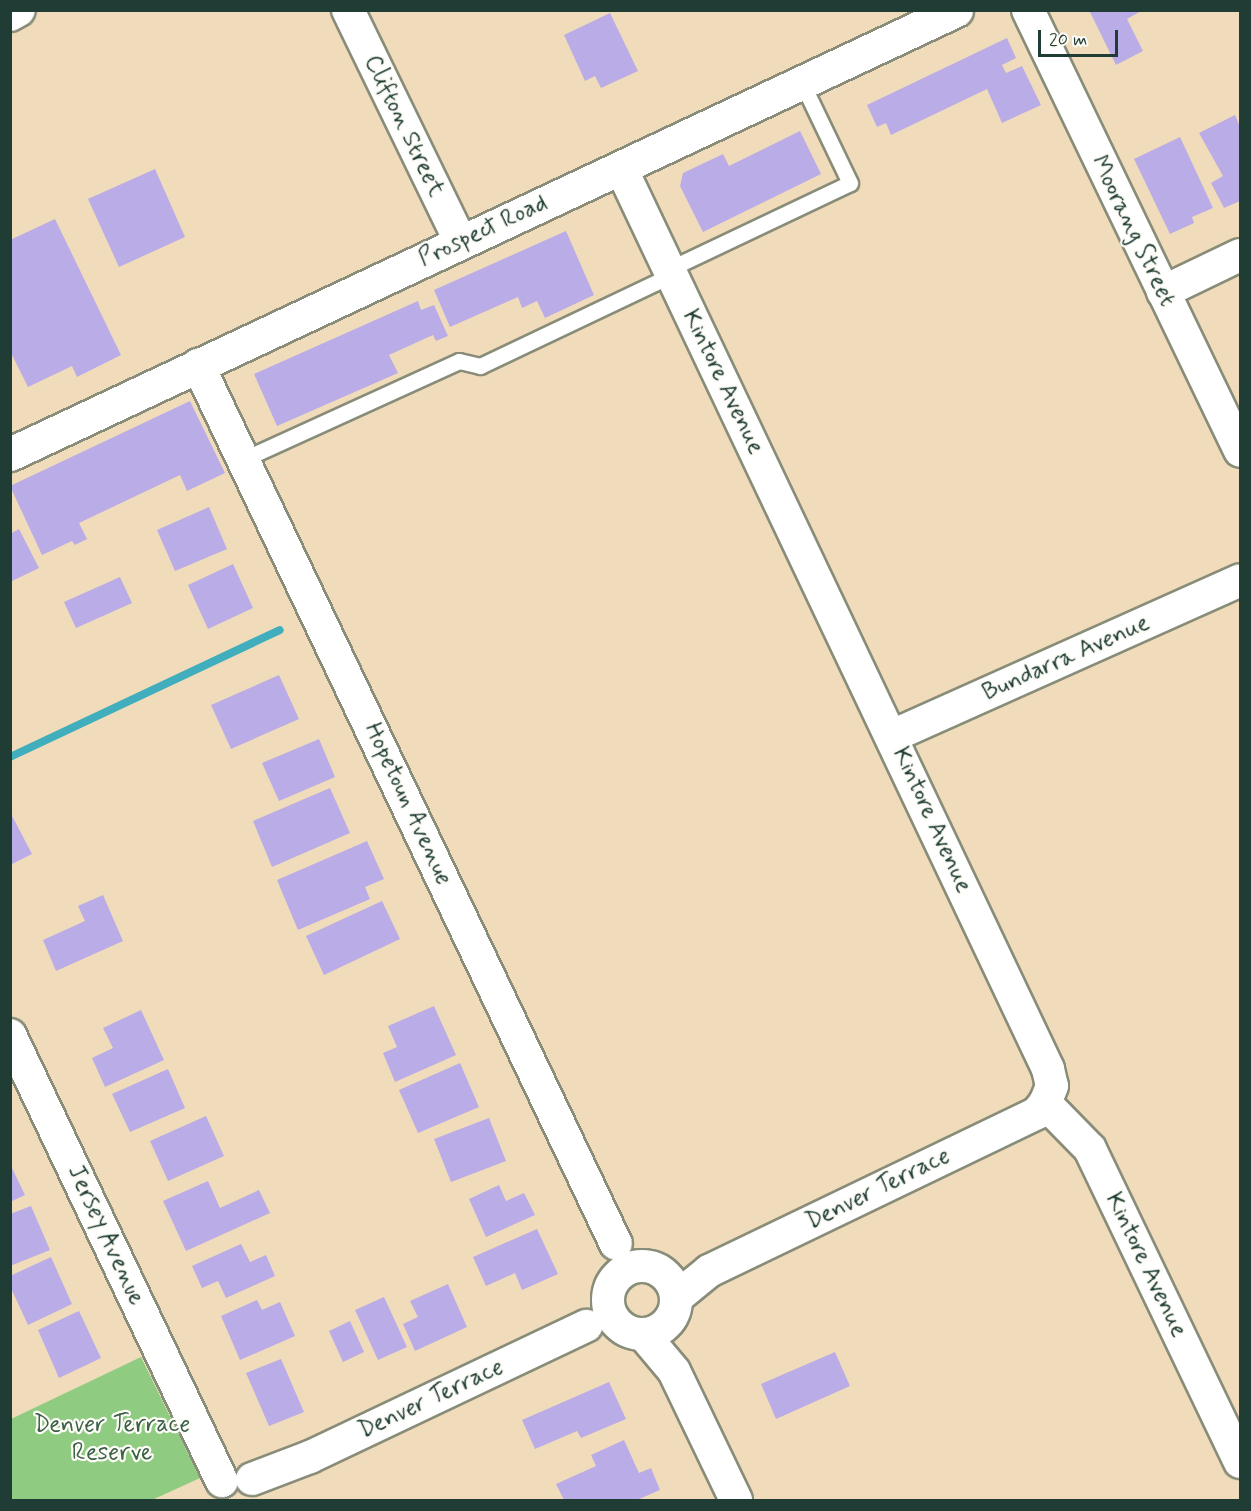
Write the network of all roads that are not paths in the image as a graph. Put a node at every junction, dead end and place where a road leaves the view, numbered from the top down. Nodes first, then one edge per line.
1 (19, 10) edge
2 (348, 10) edge
3 (956, 10) edge
4 (1028, 10) edge
5 (10, 15) edge
6 (802, 83) junction
7 (621, 168) junction
8 (460, 242) junction
9 (1240, 255) edge
10 (670, 272) junction
11 (1162, 291) junction
12 (198, 365) junction
13 (1240, 451) edge
14 (10, 454) edge
15 (244, 459) junction
16 (1240, 580) edge
17 (892, 736) junction
18 (10, 1035) edge
19 (1045, 1103) junction
20 (643, 1300) junction
21 (1240, 1462) edge
22 (235, 1492) edge
23 (736, 1500) edge

1 - 5 street
2 - 8 street, Clifton Street
3 - 6 main road, Prospect Road
4 - 11 street, Moorang Street
6 - 7 main road, Prospect Road
6 - 10 lane
7 - 8 main road, Prospect Road
7 - 10 street, Kintore Avenue
8 - 12 main road, Prospect Road
9 - 11 street
10 - 15 lane
10 - 17 street, Kintore Avenue
11 - 13 street, Moorang Street
12 - 14 main road, Prospect Road
12 - 15 street, Hopetoun Avenue
15 - 20 street, Hopetoun Avenue
16 - 17 street, Bundarra Avenue
17 - 19 street, Kintore Avenue
18 - 22 street, Jersey Avenue
19 - 20 street, Denver Terrace
19 - 21 street, Kintore Avenue
20 - 22 street, Denver Terrace
20 - 23 street

